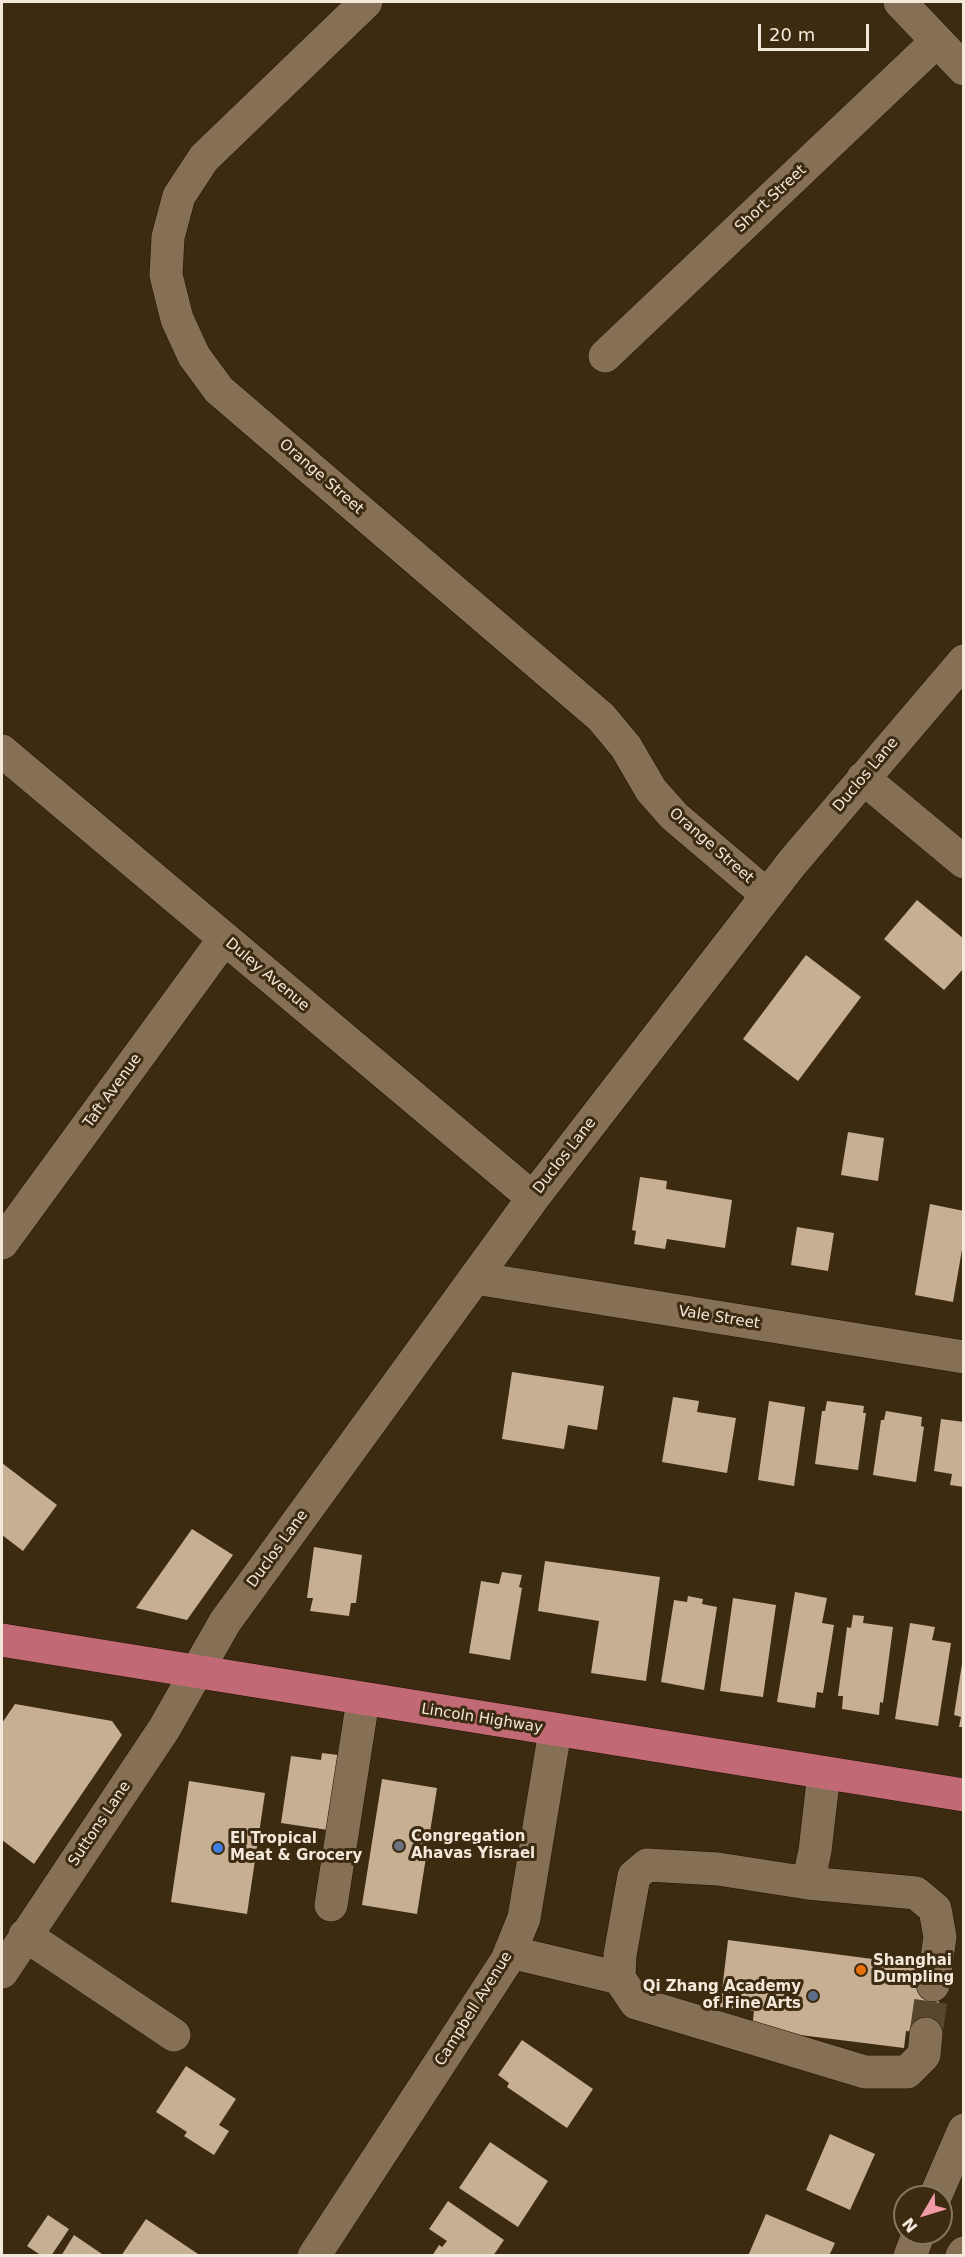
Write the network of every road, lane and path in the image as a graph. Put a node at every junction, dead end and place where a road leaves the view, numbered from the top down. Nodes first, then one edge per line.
1 (366, 2) edge
2 (900, 2) edge
3 (937, 41) junction
4 (963, 69) edge
5 (605, 356) dead end
6 (963, 661) edge
7 (2, 751) edge
8 (863, 778) junction
9 (963, 862) edge
10 (766, 894) junction
11 (224, 939) junction
12 (533, 1198) junction
13 (2, 1243) edge
14 (475, 1278) junction
15 (963, 1357) edge
16 (2, 1640) edge
17 (195, 1673) junction
18 (363, 1700) junction
19 (555, 1731) junction
20 (824, 1773) junction
21 (963, 1795) edge
22 (808, 1883) junction
23 (331, 1905) dead end
24 (11, 1950) edge
25 (510, 1952) junction
26 (619, 1978) junction
27 (933, 1985) tunnel mouth
28 (926, 2034) tunnel mouth
29 (174, 2035) dead end
30 (963, 2130) edge
31 (940, 2185) edge
32 (314, 2256) edge

1 - 10 street, Orange Street
2 - 3 street
3 - 4 street
3 - 5 street, Short Street
6 - 8 street, Duclos Lane
7 - 11 street, Duley Avenue
8 - 9 street
8 - 10 street, Duclos Lane
10 - 12 street, Duclos Lane
11 - 12 street, Duley Avenue
11 - 13 street, Taft Avenue
12 - 14 street, Duclos Lane
14 - 15 street, Vale Street
14 - 17 street, Duclos Lane
16 - 17 main road, Lincoln Highway
17 - 18 main road, Lincoln Highway
17 - 24 street, Suttons Lane
18 - 19 main road, Lincoln Highway
18 - 23 street
19 - 20 main road, Lincoln Highway
19 - 25 street, Campbell Avenue
20 - 21 main road, Lincoln Highway
20 - 22 street
22 - 26 street
22 - 27 street
24 - 29 street
25 - 26 street
25 - 32 street, Campbell Avenue
26 - 28 street
30 - 31 street

